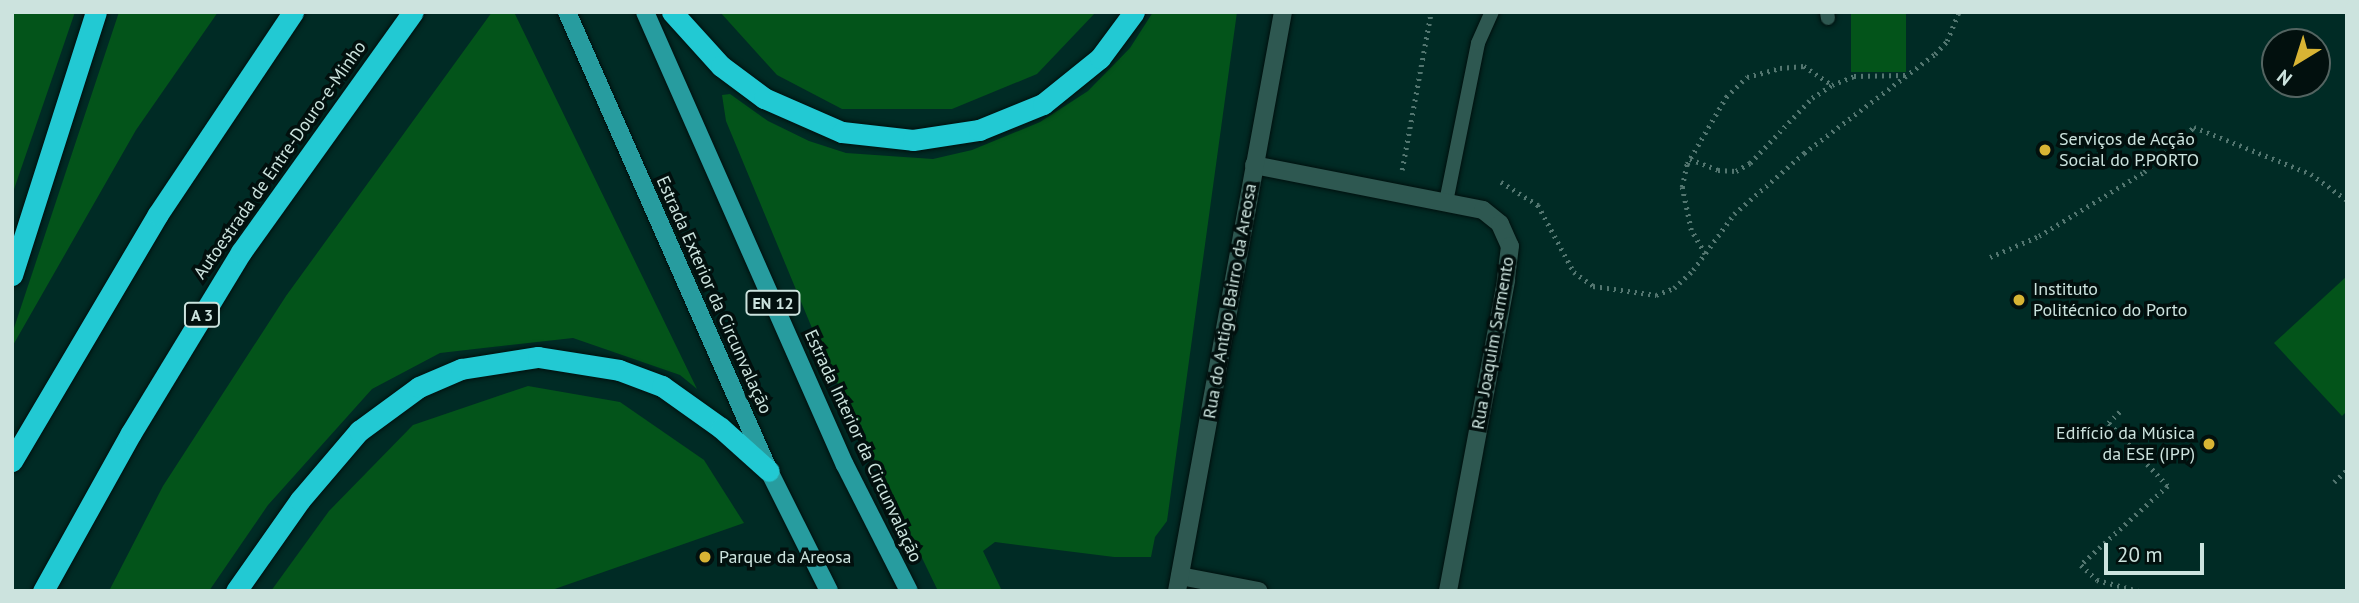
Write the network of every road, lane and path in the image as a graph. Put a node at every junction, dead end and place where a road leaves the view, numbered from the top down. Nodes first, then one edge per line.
1 (96, 12) edge
2 (293, 12) edge
3 (413, 12) edge
4 (645, 12) edge
5 (672, 12) edge
6 (1134, 12) edge
7 (1283, 12) edge
8 (1431, 12) edge
9 (1492, 12) edge
10 (1959, 12) edge
11 (569, 17) edge
12 (1906, 75) junction
13 (1832, 85) junction
14 (1690, 159) junction
15 (1254, 166) junction
16 (1501, 182) dead end
17 (1399, 192) junction
18 (2347, 200) edge
19 (1446, 202) junction
20 (1705, 254) junction
21 (1990, 257) dead end
22 (12, 275) edge
23 (2120, 412) dead end
24 (12, 461) edge
25 (2347, 470) edge
26 (769, 471) junction
27 (2334, 482) dead end
28 (1179, 583) edge
29 (43, 591) edge
30 (236, 591) edge
31 (830, 591) edge
32 (909, 591) edge
33 (1259, 591) edge
34 (1448, 591) edge
35 (2139, 591) edge

1 - 22 highway
2 - 24 highway
3 - 29 highway, Autoestrada de Entre-Douro-e-Minho / A 3
4 - 32 main road, Estrada Interior da Circunvalação / EN 12
5 - 6 highway
7 - 15 street, Rua do Antigo Bairro da Areosa
8 - 17 path
9 - 19 lane
10 - 12 path
11 - 26 main road, Estrada Exterior da Circunvalação
12 - 13 path
12 - 20 path
13 - 14 path
13 - 14 path
14 - 20 path
15 - 17 street, Rua Joaquim Sarmento
15 - 28 street, Rua do Antigo Bairro da Areosa
16 - 20 path
17 - 19 street, Rua Joaquim Sarmento
18 - 21 path
19 - 34 street, Rua Joaquim Sarmento
23 - 35 path
25 - 27 path
26 - 30 highway
26 - 31 main road, Estrada Exterior da Circunvalação
28 - 33 street

